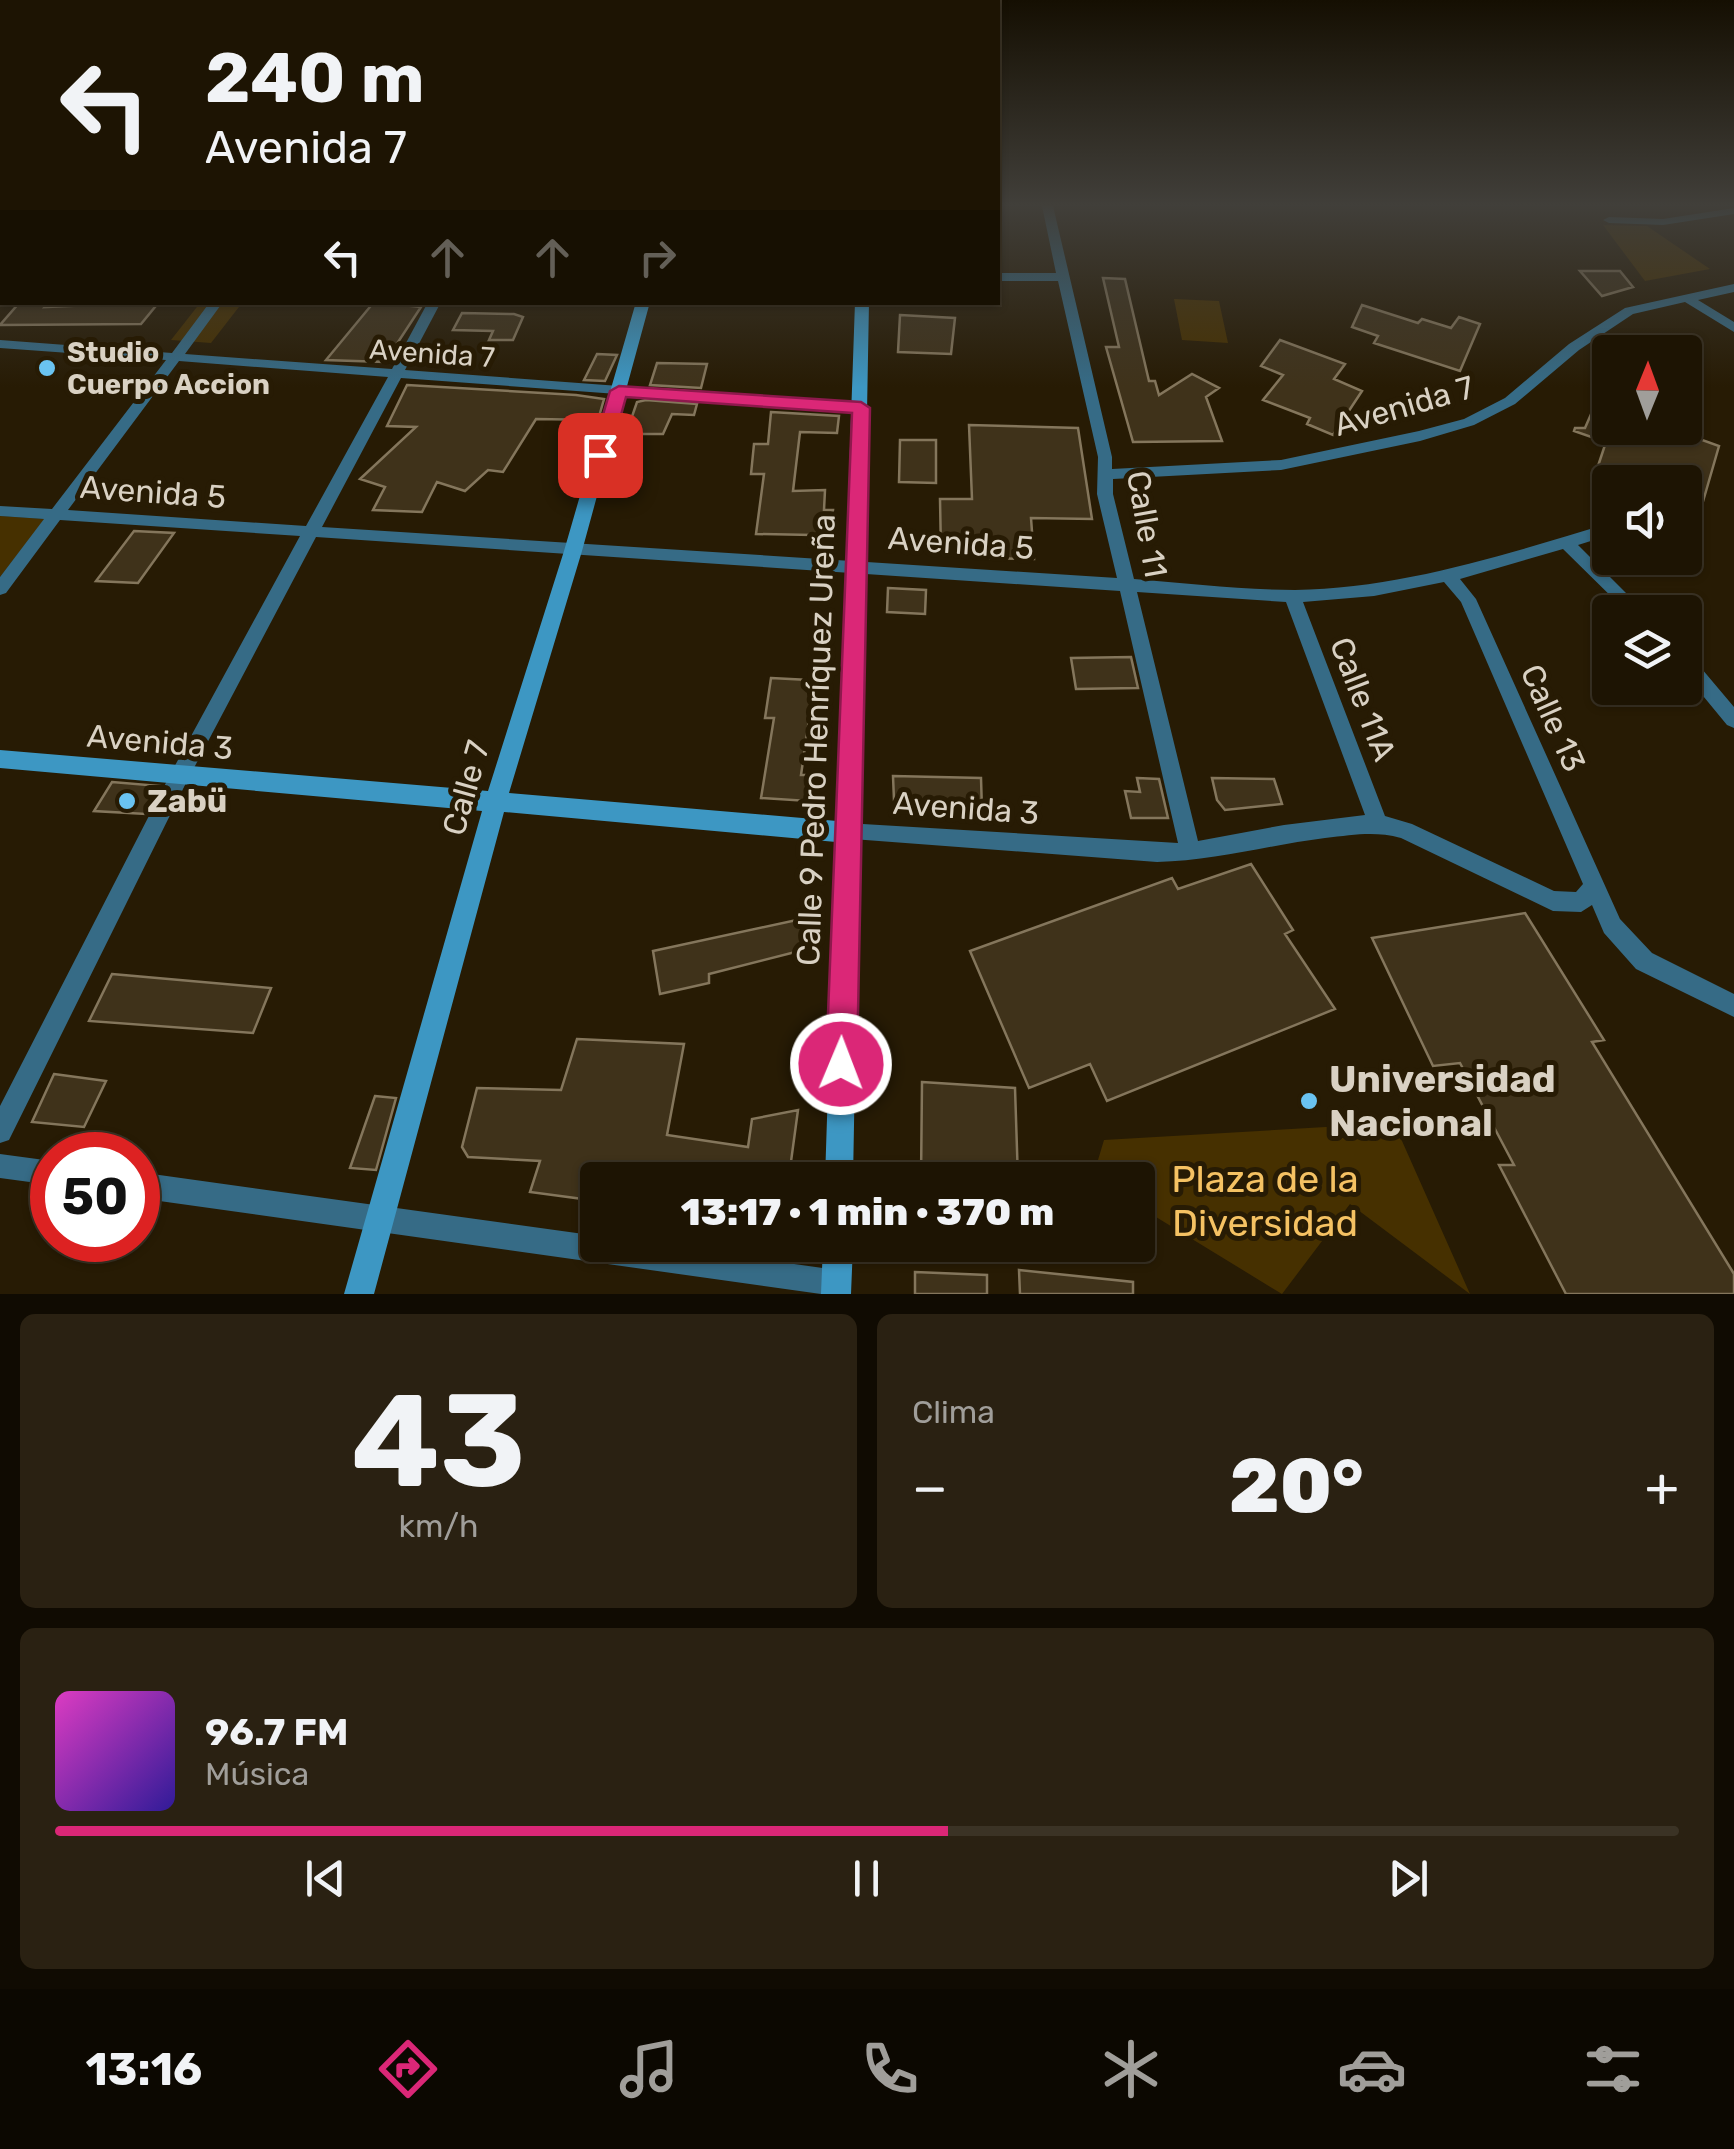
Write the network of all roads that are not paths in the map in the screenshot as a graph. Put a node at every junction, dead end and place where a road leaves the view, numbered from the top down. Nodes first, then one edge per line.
1 (1062, 266) edge
2 (1000, 277) edge
3 (1065, 278) junction
4 (1734, 288) edge
5 (1687, 298) junction
6 (215, 305) edge
7 (432, 305) edge
8 (643, 305) edge
9 (862, 305) edge
10 (1734, 328) edge
11 (0, 344) edge
12 (178, 358) junction
13 (396, 376) junction
14 (619, 391) junction
15 (861, 408) junction
16 (1105, 474) junction
17 (0, 512) edge
18 (57, 515) junction
19 (312, 534) junction
20 (1592, 535) edge
21 (1566, 543) junction
22 (573, 551) junction
23 (857, 566) junction
24 (1449, 577) junction
25 (1127, 585) junction
26 (0, 589) edge
27 (1619, 595) edge
28 (1292, 596) junction
29 (1702, 681) edge
30 (1734, 720) edge
31 (0, 759) edge
32 (179, 777) junction
33 (495, 802) junction
34 (1378, 823) junction
35 (846, 832) junction
36 (1190, 852) junction
37 (1594, 887) junction
38 (1734, 1006) edge
39 (0, 1131) edge
40 (839, 1162) edge
41 (0, 1166) edge
42 (30, 1170) edge
43 (160, 1188) edge
44 (381, 1219) junction
45 (838, 1262) edge
46 (837, 1288) edge
47 (359, 1294) edge

1 - 3 street, Calle 11
2 - 3 street
3 - 16 street, Calle 11
4 - 5 street, Avenida 7
5 - 10 street
5 - 16 street, Avenida 7
6 - 12 street
7 - 13 street
8 - 14 main road, Calle 7
9 - 15 main road, Calle 9 Pedro Henríquez Ureña
11 - 12 street, Avenida 7
12 - 13 street, Avenida 7
12 - 18 street
13 - 14 street, Avenida 7
13 - 19 street
14 - 15 street, Avenida 7
14 - 22 main road, Calle 7
15 - 23 main road, Calle 9 Pedro Henríquez Ureña
16 - 25 street, Calle 11
17 - 18 street, Avenida 5
18 - 19 street, Avenida 5
18 - 26 street
19 - 22 street, Avenida 5
19 - 32 street
20 - 21 street, Avenida 5
21 - 24 street, Avenida 5
21 - 27 street
22 - 23 street, Avenida 5
22 - 33 main road, Calle 7
23 - 25 street, Avenida 5
23 - 35 main road, Calle 9 Pedro Henríquez Ureña
24 - 28 street, Avenida 5
24 - 37 street, Calle 13
25 - 28 street, Avenida 5
25 - 36 street, Calle 11
28 - 34 street, Calle 11A
29 - 30 street
31 - 32 main road, Avenida 3
32 - 33 main road, Avenida 3
32 - 39 street
33 - 35 main road, Avenida 3
33 - 44 main road, Calle 7
34 - 36 street, Avenida 3
34 - 37 street, Avenida 3
35 - 36 street, Avenida 3
35 - 40 main road, Calle 9 Pedro Henríquez Ureña
37 - 38 street
41 - 42 street
43 - 44 street
44 - 46 street
44 - 47 main road, Calle 7
45 - 46 main road

